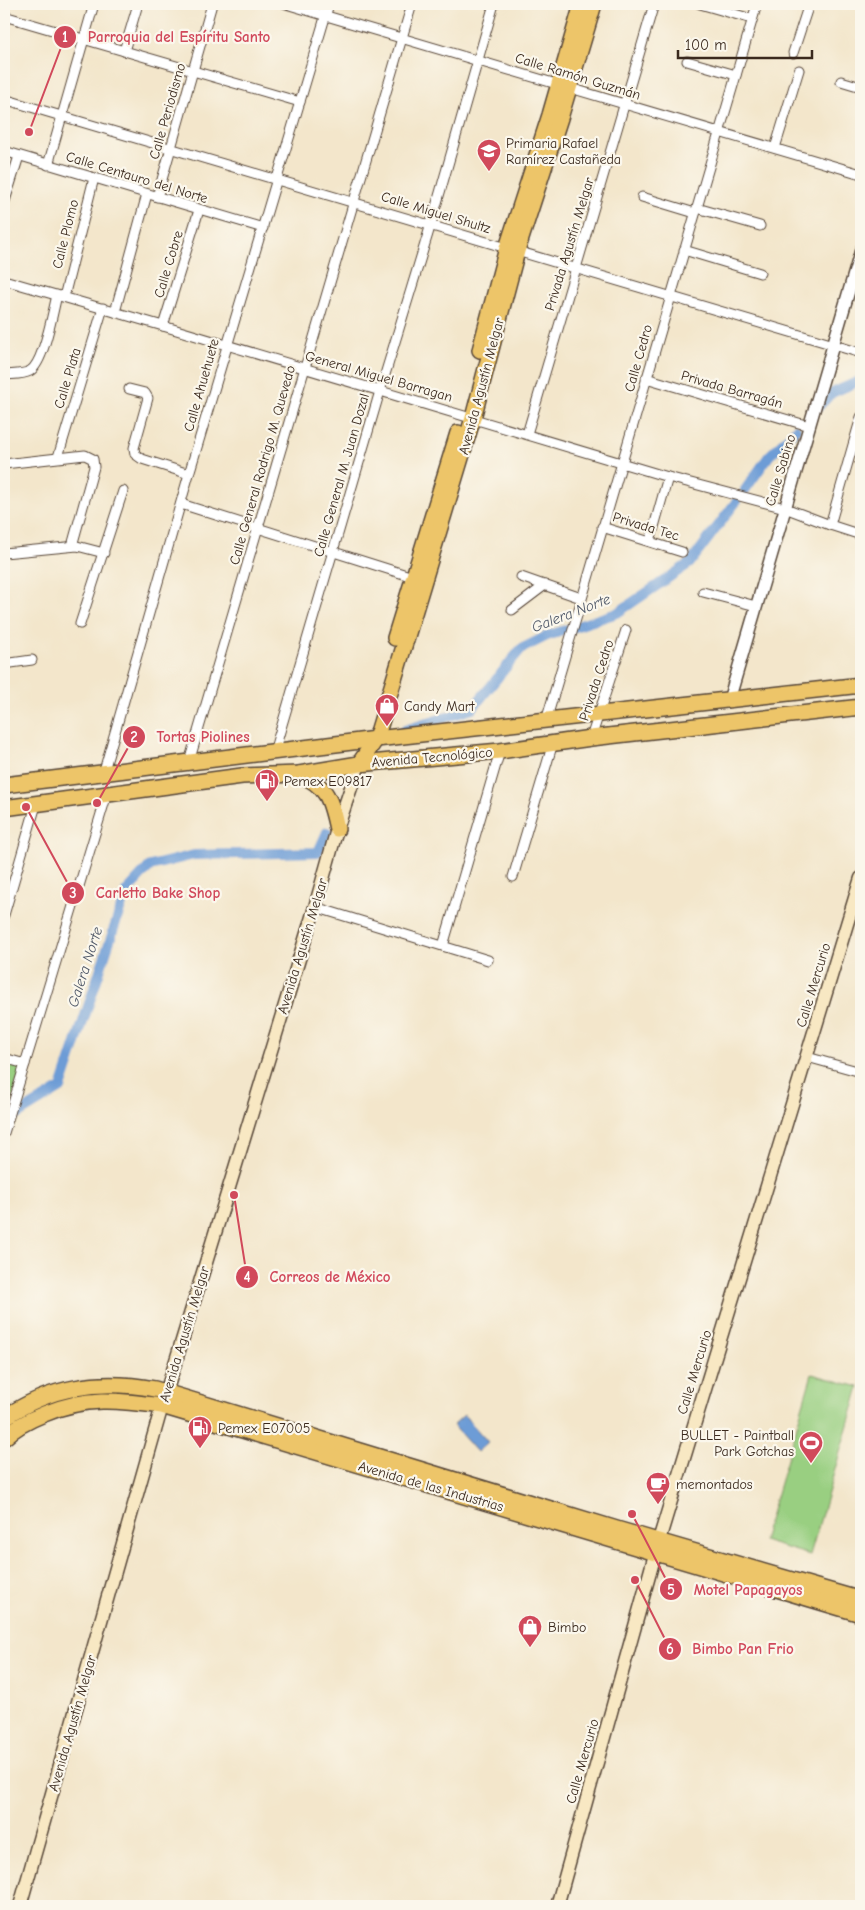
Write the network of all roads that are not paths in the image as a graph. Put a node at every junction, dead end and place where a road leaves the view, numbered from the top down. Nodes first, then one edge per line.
1 (94, 4) edge
2 (138, 4) edge
3 (212, 4) edge
4 (286, 4) edge
5 (329, 4) edge
6 (412, 4) edge
7 (494, 4) edge
8 (582, 4) edge
9 (594, 4) edge
10 (654, 4) edge
11 (700, 4) edge
12 (757, 4) edge
13 (809, 4) edge
14 (326, 15) junction
15 (4, 16) edge
16 (752, 19) junction
17 (402, 38) junction
18 (84, 39) junction
19 (124, 51) junction
20 (793, 53) dead end
21 (477, 61) junction
22 (687, 61) dead end
23 (800, 70) dead end
24 (192, 71) junction
25 (736, 75) junction
26 (841, 81) dead end
27 (564, 85) junction
28 (861, 87) edge
29 (4, 99) edge
30 (300, 102) junction
31 (624, 104) junction
32 (62, 116) junction
33 (719, 132) junction
34 (170, 148) junction
35 (775, 148) junction
36 (4, 151) edge
37 (19, 156) junction
38 (48, 165) junction
39 (861, 174) edge
40 (94, 178) junction
41 (278, 180) junction
42 (146, 194) junction
43 (157, 197) junction
44 (642, 197) dead end
45 (354, 202) junction
46 (4, 204) edge
47 (199, 210) junction
48 (696, 210) junction
49 (431, 224) junction
50 (760, 226) dead end
51 (263, 228) junction
52 (512, 250) junction
53 (684, 250) junction
54 (861, 250) edge
55 (576, 269) junction
56 (760, 273) dead end
57 (4, 280) edge
58 (23, 286) junction
59 (4, 288) edge
60 (60, 296) junction
61 (670, 296) junction
62 (103, 308) junction
63 (115, 312) junction
64 (163, 326) junction
65 (833, 344) junction
66 (228, 345) junction
67 (861, 352) edge
68 (305, 368) junction
69 (4, 375) edge
70 (646, 378) junction
71 (129, 389) dead end
72 (380, 390) junction
73 (469, 416) junction
74 (861, 418) edge
75 (809, 426) junction
76 (526, 434) junction
77 (58, 457) junction
78 (621, 463) junction
79 (4, 464) edge
80 (189, 474) junction
81 (668, 477) junction
82 (123, 491) dead end
83 (181, 504) junction
84 (785, 508) junction
85 (830, 525) junction
86 (602, 527) junction
87 (258, 528) junction
88 (861, 534) edge
89 (650, 541) junction
90 (72, 546) junction
91 (332, 552) junction
92 (682, 552) dead end
93 (4, 553) edge
94 (104, 553) junction
95 (413, 576) junction
96 (522, 577) dead end
97 (545, 586) junction
98 (703, 592) dead end
99 (581, 598) junction
100 (756, 606) junction
101 (512, 610) dead end
102 (80, 624) dead end
103 (626, 630) dead end
104 (32, 660) dead end
105 (4, 664) edge
106 (861, 685) edge
107 (729, 700) junction
108 (861, 707) edge
109 (598, 715) junction
110 (382, 718) junction
111 (546, 721) junction
112 (400, 736) junction
113 (591, 738) junction
114 (371, 739) junction
115 (553, 743) junction
116 (500, 751) junction
117 (274, 752) junction
118 (189, 762) junction
119 (359, 764) junction
120 (103, 774) junction
121 (299, 774) junction
122 (4, 785) edge
123 (107, 794) junction
124 (36, 804) junction
125 (4, 808) edge
126 (337, 829) junction
127 (513, 877) dead end
128 (861, 878) edge
129 (858, 898) edge
130 (315, 907) junction
131 (4, 915) edge
132 (444, 946) junction
133 (488, 960) dead end
134 (808, 1057) junction
135 (4, 1058) edge
136 (25, 1064) junction
137 (861, 1072) edge
138 (4, 1133) edge
139 (164, 1399) junction
140 (4, 1418) edge
141 (4, 1438) edge
142 (657, 1546) junction
143 (861, 1600) edge
144 (861, 1614) edge
145 (20, 1906) edge
146 (557, 1906) edge

1 - 18 street
2 - 19 street
3 - 24 street, Calle Periodismo
4 - 14 street, Calle Ramón Guzmán
5 - 14 street, Calle Ahuehuete
6 - 17 street, Calle General Rodrigo M. Quevedo
7 - 21 street, Calle General M. Juan Dozal
8 - 27 main road, Avenida Agustín Melgar
9 - 27 main road, Avenida Agustín Melgar
10 - 31 street, Privada Agustín Melgar
11 - 16 street
12 - 16 street, Calle Cedro
13 - 20 street
14 - 17 street, Calle Ramón Guzmán
14 - 30 street, Calle Ahuehuete
15 - 18 street
16 - 25 street, Calle Cedro
17 - 21 street, Calle Ramón Guzmán
17 - 45 street, Calle General Rodrigo M. Quevedo
18 - 19 street
18 - 32 street
19 - 24 street
21 - 27 street, Calle Ramón Guzmán
21 - 49 street, Calle General M. Juan Dozal
22 - 25 street
23 - 35 street
24 - 30 street
24 - 34 street, Calle Periodismo
25 - 33 street, Calle Cedro
26 - 28 street
27 - 31 street, Calle Ramón Guzmán
27 - 52 main road, Avenida Agustín Melgar
29 - 32 street, Calle Miguel Shultz
30 - 41 street, Calle Ahuehuete
31 - 33 street, Calle Ramón Guzmán
31 - 55 street, Privada Agustín Melgar
32 - 34 street, Calle Miguel Shultz
32 - 38 street
33 - 35 street, Calle Ramón Guzmán
33 - 48 street, Calle Cedro
34 - 41 street, Calle Miguel Shultz
34 - 43 street, Calle Periodismo
35 - 39 street, Calle Ramón Guzmán
36 - 37 street, Calle Centauro del Norte
37 - 38 street, Calle Centauro del Norte
37 - 46 street
38 - 40 street, Calle Centauro del Norte
40 - 42 street, Calle Centauro del Norte
40 - 60 street, Calle Plomo
41 - 45 street, Calle Miguel Shultz
41 - 51 street, Calle Ahuehuete
42 - 43 street, Calle Centauro del Norte
42 - 63 street
43 - 47 street, Calle Centauro del Norte
44 - 48 street
45 - 49 street, Calle Miguel Shultz
45 - 68 street, Calle General Rodrigo M. Quevedo
47 - 51 street, Calle Centauro del Norte
47 - 64 street, Calle Cobre
48 - 50 street
48 - 53 street, Calle Cedro
49 - 52 street, Calle Miguel Shultz
49 - 72 street, Calle General M. Juan Dozal
51 - 66 street, Calle Ahuehuete
52 - 55 street, Calle Miguel Shultz
52 - 73 main road, Avenida Agustín Melgar
53 - 56 street
53 - 61 street, Calle Cedro
54 - 65 street, Calle Sabino
55 - 61 street, Calle Miguel Shultz
55 - 76 street, Privada Agustín Melgar
57 - 58 street, General Miguel Barragan
58 - 59 street
58 - 60 street, General Miguel Barragan
60 - 62 street, General Miguel Barragan
60 - 69 street, Calle Plomo
61 - 65 street, Calle Miguel Shultz
61 - 70 street, Calle Cedro
62 - 63 street, General Miguel Barragan
62 - 77 street, Calle Plata
63 - 64 street, General Miguel Barragan
64 - 66 street, General Miguel Barragan
65 - 67 street, Calle Miguel Shultz
65 - 75 street, Calle Sabino
66 - 68 street, General Miguel Barragan
66 - 80 street, Calle Ahuehuete
68 - 72 street, General Miguel Barragan
68 - 87 street, Calle General Rodrigo M. Quevedo
70 - 75 street, Privada Barragán
70 - 78 street, Calle Cedro
71 - 80 street
72 - 73 street, General Miguel Barragan
72 - 91 street, Calle General M. Juan Dozal
73 - 76 street, General Miguel Barragan
73 - 95 main road, Avenida Agustín Melgar
73 - 110 main road, Avenida Agustín Melgar
74 - 85 street
75 - 84 street, Calle Sabino
76 - 78 street, General Miguel Barragan
77 - 79 street
77 - 90 street
78 - 81 street, General Miguel Barragan
78 - 86 street, Calle Cedro
80 - 83 street, Calle Ahuehuete
81 - 84 street, General Miguel Barragan
81 - 89 street
82 - 94 street
83 - 87 street
83 - 120 street, Calle Ahuehuete
84 - 85 street, General Miguel Barragan
84 - 100 street, Calle Sabino
85 - 88 street, General Miguel Barragan
86 - 89 street, Privada Tec
86 - 99 street, Calle Cedro
87 - 91 street
87 - 118 street, Calle General Rodrigo M. Quevedo
89 - 92 street, Privada Tec
90 - 93 street
90 - 94 street
91 - 95 street
91 - 117 street, Calle General M. Juan Dozal
94 - 102 street
95 - 114 main road, Avenida Agustín Melgar
96 - 97 street
97 - 99 street
97 - 101 street
98 - 100 street
99 - 111 street, Calle Cedro
100 - 107 street, Calle Sabino
103 - 109 street, Privada Cedro
104 - 105 street
106 - 107 main road, Avenida Tecnológico
107 - 109 main road, Avenida Tecnológico
108 - 113 main road, Avenida Tecnológico
109 - 111 main road, Avenida Tecnológico
109 - 113 street, Privada Cedro
110 - 112 main road
110 - 114 main road, Avenida Agustín Melgar
111 - 112 main road, Avenida Tecnológico
112 - 114 main road, Avenida Tecnológico
113 - 115 main road, Avenida Tecnológico
114 - 117 main road, Avenida Tecnológico
114 - 119 main road, Avenida Agustín Melgar
115 - 116 main road, Avenida Tecnológico
115 - 127 street
116 - 119 main road, Avenida Tecnológico
116 - 132 street
117 - 118 main road, Avenida Tecnológico
118 - 120 main road, Avenida Tecnológico
119 - 121 main road, Avenida Tecnológico
119 - 126 main road, Avenida Agustín Melgar
120 - 122 main road, Avenida Tecnológico
121 - 123 main road, Avenida Tecnológico
121 - 126 main road
123 - 124 main road, Avenida Tecnológico
123 - 136 street
124 - 125 main road, Avenida Tecnológico
124 - 131 street
126 - 130 main road, Avenida Agustín Melgar
128 - 129 main road, Calle Mercurio
129 - 134 main road, Calle Mercurio
130 - 132 street
130 - 139 main road, Avenida Agustín Melgar
132 - 133 street
134 - 137 street
134 - 142 main road, Calle Mercurio
135 - 136 street
136 - 138 street
139 - 140 main road, Avenida de las Industrias
139 - 141 main road, Avenida de las Industrias
139 - 142 main road, Avenida de las Industrias
139 - 145 main road, Avenida Agustín Melgar
142 - 143 main road, Avenida de las Industrias
142 - 144 main road, Avenida de las Industrias
142 - 146 main road, Calle Mercurio

